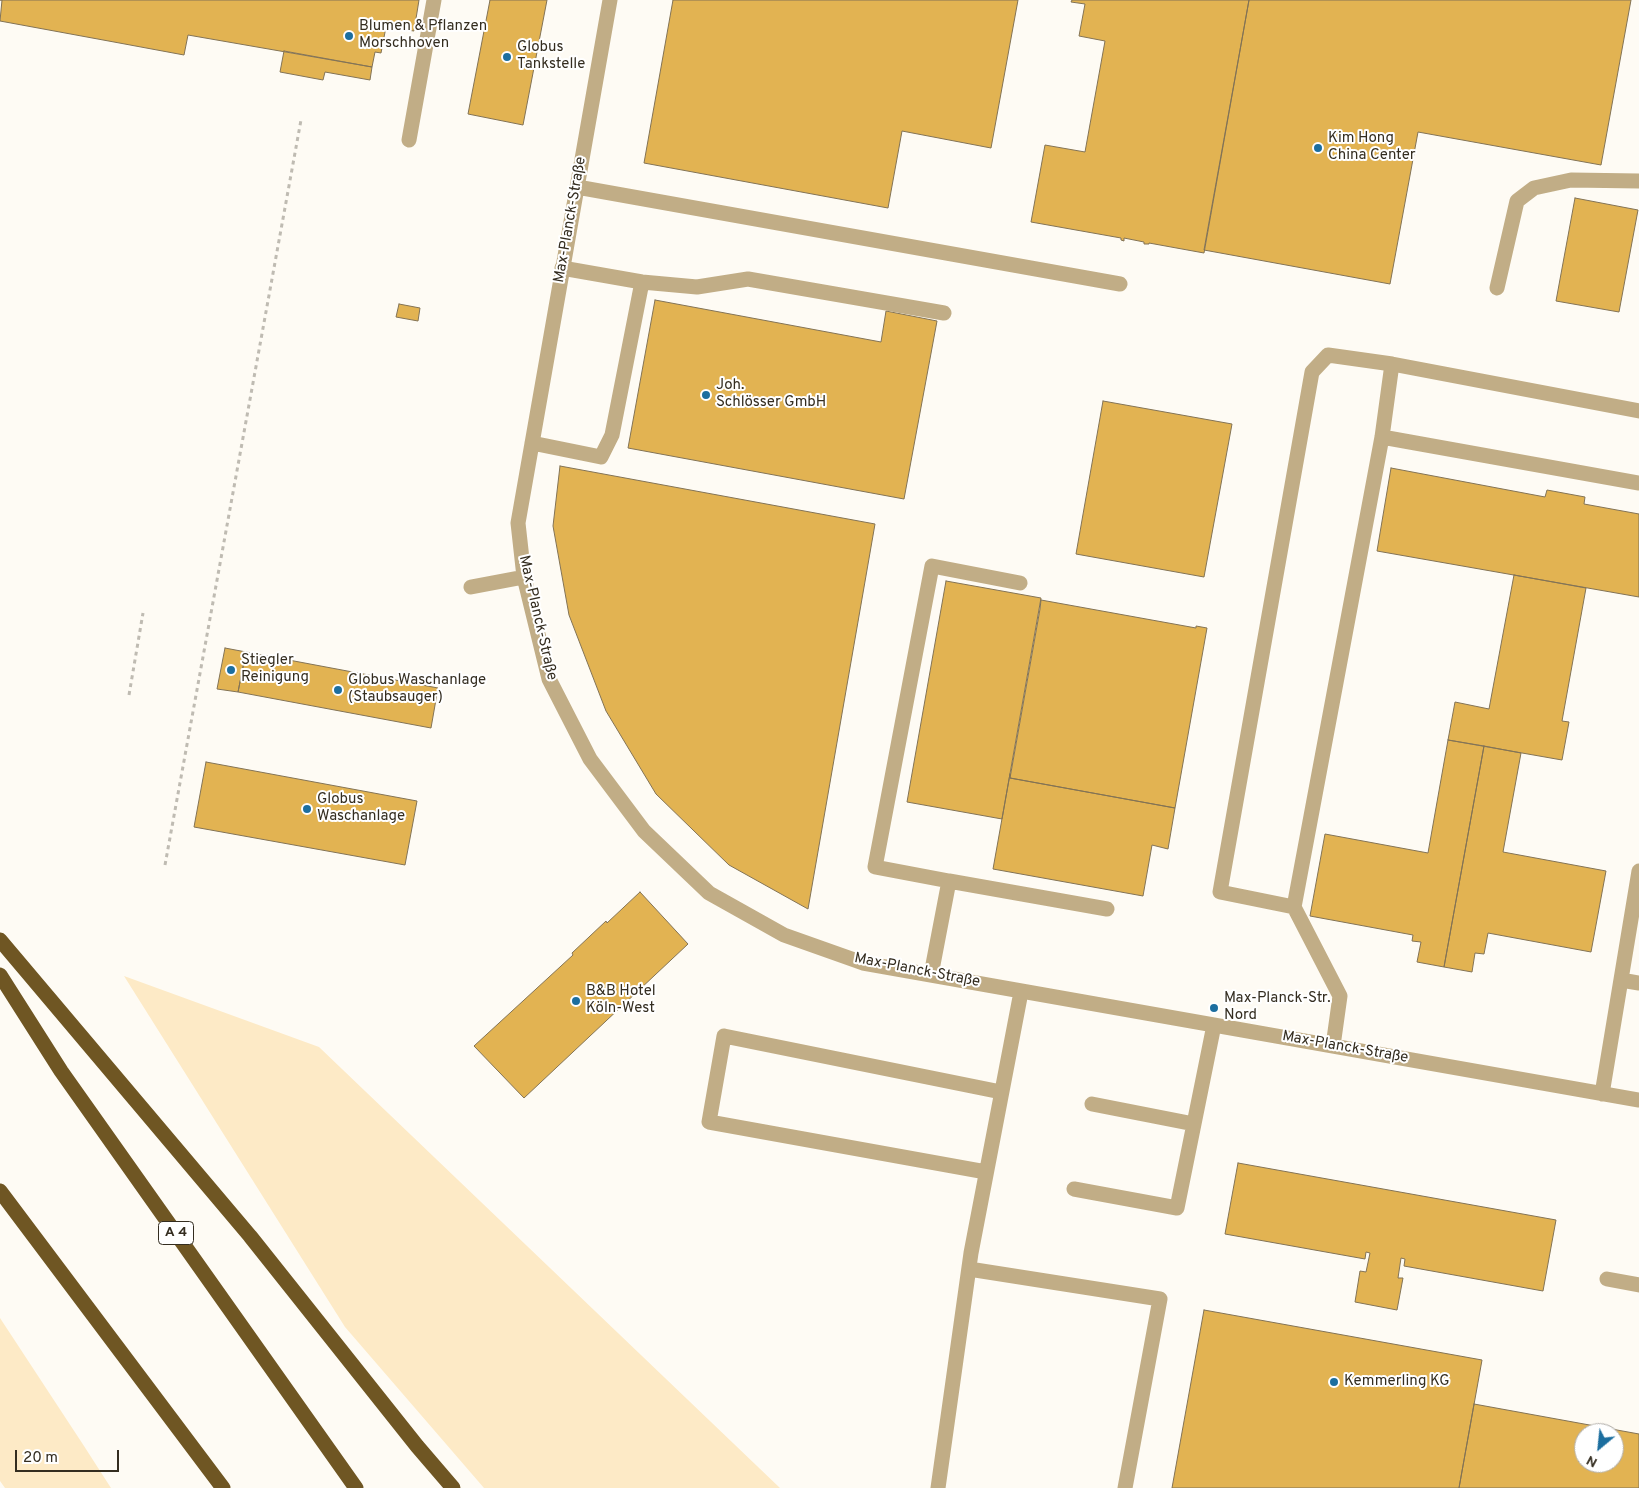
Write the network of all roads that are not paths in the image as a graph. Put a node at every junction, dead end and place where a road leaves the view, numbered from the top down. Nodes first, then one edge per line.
1 (434, 0) edge
2 (610, 0) edge
3 (409, 140) dead end
4 (1639, 181) edge
5 (577, 187) junction
6 (562, 268) junction
7 (642, 282) junction
8 (1120, 284) dead end
9 (1497, 288) dead end
10 (944, 312) dead end
11 (1392, 364) junction
12 (1639, 411) edge
13 (1382, 437) junction
14 (532, 443) junction
15 (1639, 483) edge
16 (524, 577) junction
17 (1020, 583) dead end
18 (471, 587) dead end
19 (1639, 871) edge
20 (949, 881) junction
21 (1294, 907) junction
22 (1107, 909) dead end
23 (0, 940) edge
24 (0, 975) edge
25 (931, 975) junction
26 (1621, 980) junction
27 (1639, 983) edge
28 (1021, 992) junction
29 (1214, 1025) junction
30 (1333, 1046) junction
31 (1001, 1092) junction
32 (1602, 1094) junction
33 (1639, 1100) edge
34 (1092, 1104) dead end
35 (1194, 1124) junction
36 (986, 1172) junction
37 (1074, 1189) dead end
38 (0, 1191) edge
39 (969, 1269) junction
40 (1607, 1280) dead end
41 (1639, 1285) edge
42 (223, 1488) edge
43 (356, 1488) edge
44 (453, 1488) edge
45 (938, 1488) edge
46 (1125, 1488) edge

1 - 3 street
2 - 5 street, Max-Planck-Straße
4 - 9 street
5 - 6 street, Max-Planck-Straße
5 - 8 street
6 - 7 street
6 - 14 street, Max-Planck-Straße
7 - 10 street
7 - 14 street
11 - 12 street
11 - 13 street
11 - 21 street
13 - 15 street
13 - 21 street
14 - 16 street, Max-Planck-Straße
16 - 18 street
16 - 25 street, Max-Planck-Straße
17 - 20 street
19 - 26 street
20 - 22 street
20 - 25 street
21 - 30 street
23 - 44 highway
24 - 43 highway, A 4
25 - 28 street, Max-Planck-Straße
26 - 27 street
26 - 32 street
28 - 29 street, Max-Planck-Straße
28 - 31 street
29 - 30 street, Max-Planck-Straße
29 - 35 street
30 - 32 street, Max-Planck-Straße
31 - 36 street
31 - 36 street
32 - 33 street, Max-Planck-Straße
34 - 35 street
35 - 37 street
36 - 39 street
38 - 42 highway
39 - 45 street
39 - 46 street
40 - 41 street

